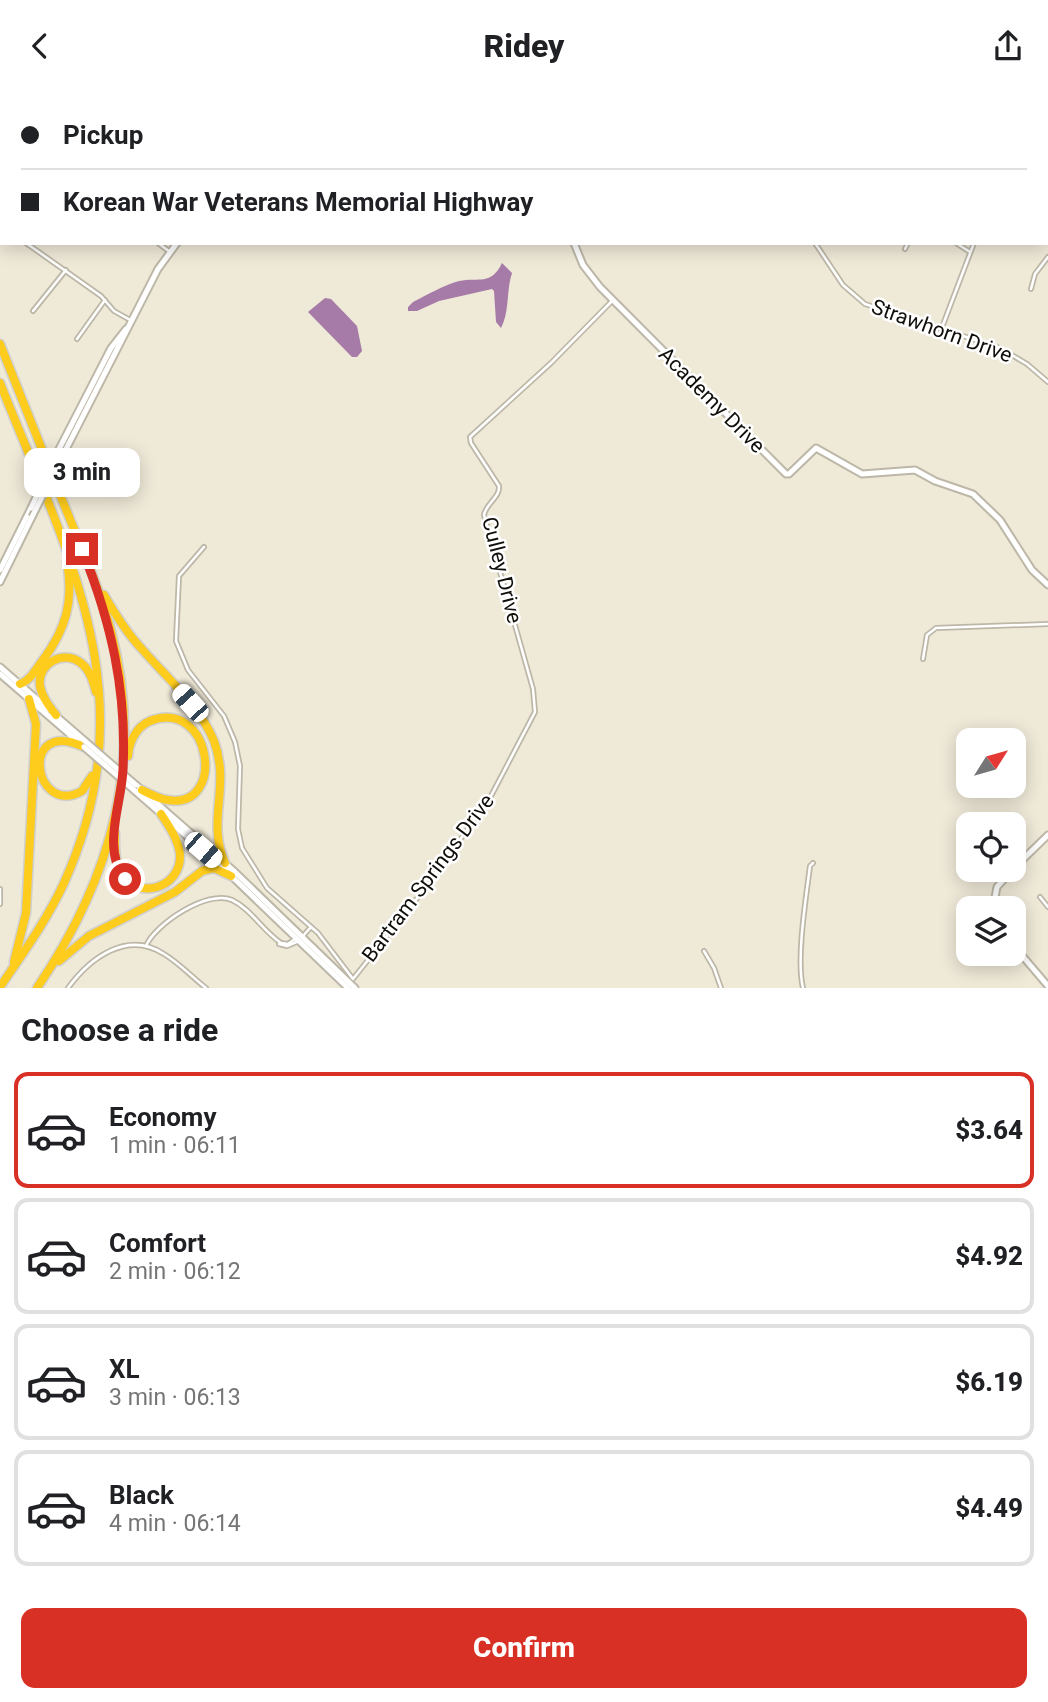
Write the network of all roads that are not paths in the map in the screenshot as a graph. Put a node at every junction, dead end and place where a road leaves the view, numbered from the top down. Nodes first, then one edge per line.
1 (29, 245) edge
2 (161, 245) edge
3 (175, 245) edge
4 (575, 245) edge
5 (818, 245) edge
6 (907, 245) edge
7 (959, 245) edge
8 (974, 245) edge
9 (905, 249) dead end
10 (170, 252) junction
11 (971, 252) junction
12 (1048, 257) edge
13 (66, 270) junction
14 (1031, 289) dead end
15 (105, 300) junction
16 (612, 301) junction
17 (33, 311) dead end
18 (132, 321) junction
19 (941, 330) junction
20 (77, 339) dead end
21 (0, 344) edge
22 (1048, 382) edge
23 (0, 383) edge
24 (59, 456) junction
25 (63, 542) junction
26 (204, 547) dead end
27 (0, 571) edge
28 (92, 575) junction
29 (0, 582) edge
30 (1048, 585) edge
31 (1048, 624) edge
32 (923, 659) dead end
33 (0, 667) edge
34 (0, 674) edge
35 (20, 684) junction
36 (29, 699) junction
37 (100, 706) junction
38 (55, 715) junction
39 (85, 744) junction
40 (97, 764) junction
41 (123, 773) junction
42 (501, 776) joint
43 (138, 789) junction
44 (161, 814) junction
45 (114, 824) junction
46 (1048, 835) edge
47 (1026, 856) edge
48 (225, 863) junction
49 (813, 863) dead end
50 (231, 876) junction
51 (0, 889) edge
52 (1040, 897) dead end
53 (0, 904) edge
54 (1048, 907) edge
55 (311, 927) junction
56 (297, 938) junction
57 (146, 946) junction
58 (704, 951) dead end
59 (1026, 960) edge
60 (51, 967) junction
61 (10, 972) junction
62 (1048, 986) edge
63 (0, 987) edge
64 (37, 988) edge
65 (68, 988) edge
66 (206, 988) edge
67 (348, 988) edge
68 (355, 988) edge
69 (721, 988) edge
70 (803, 988) edge

1 - 13 street
2 - 10 street
3 - 10 main road
4 - 16 main road, Academy Drive
5 - 19 street, Strawhorn Drive
6 - 9 street
7 - 11 street
8 - 11 street
10 - 18 main road
11 - 19 street
12 - 14 street
13 - 15 street
13 - 17 street
15 - 18 street
15 - 20 street
16 - 30 main road, Academy Drive
16 - 42 street, Culley Drive
18 - 24 main road
19 - 22 street, Strawhorn Drive
21 - 28 highway
23 - 25 highway
24 - 27 main road, bridge
24 - 29 main road, bridge
25 - 35 highway
25 - 37 highway
26 - 55 street
28 - 41 highway
28 - 48 highway
31 - 32 street
33 - 35 main road
34 - 36 main road
35 - 38 main road
36 - 39 main road
36 - 61 highway
37 - 38 highway
37 - 40 highway
38 - 39 main road
39 - 40 highway
39 - 43 main road, bridge
40 - 61 highway
41 - 43 highway
41 - 45 highway
42 - 55 street, Bartram Springs Drive
43 - 44 main road
43 - 48 main road
44 - 45 highway
44 - 50 main road
45 - 60 highway
46 - 47 main road
48 - 56 main road
49 - 70 street
50 - 56 main road
50 - 60 highway
51 - 53 street
52 - 54 street
55 - 56 street
56 - 57 street
56 - 67 main road
56 - 68 main road
57 - 65 street
57 - 66 street
58 - 69 street
59 - 62 main road
60 - 64 highway
61 - 63 highway

